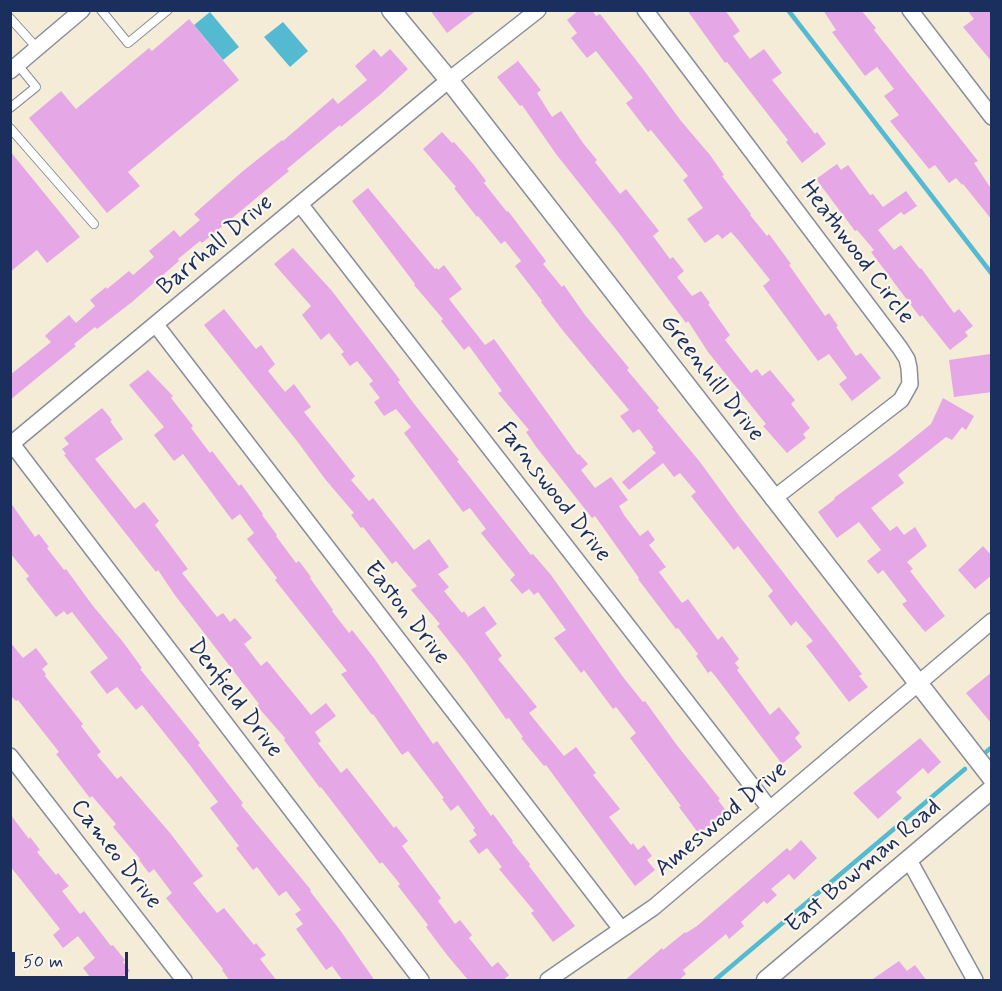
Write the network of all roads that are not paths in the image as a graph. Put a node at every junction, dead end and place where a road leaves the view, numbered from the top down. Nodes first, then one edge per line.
1 (101, 10) edge
2 (168, 10) edge
3 (391, 10) edge
4 (538, 10) edge
5 (645, 10) edge
6 (910, 10) edge
7 (74, 13) edge
8 (10, 18) edge
9 (37, 48) junction
10 (14, 68) edge
11 (449, 80) junction
12 (10, 108) edge
13 (992, 117) edge
14 (10, 128) edge
15 (300, 204) junction
16 (94, 224) dead end
17 (156, 325) junction
18 (11, 445) edge
19 (773, 499) junction
20 (992, 621) edge
21 (918, 685) junction
22 (10, 756) edge
23 (992, 778) edge
24 (992, 789) edge
25 (770, 809) junction
26 (909, 860) junction
27 (621, 929) junction
28 (184, 981) edge
29 (421, 981) edge
30 (548, 981) edge
31 (766, 981) edge
32 (975, 981) edge

1 - 2 lane
3 - 11 street, Greenhill Drive
4 - 11 street
5 - 19 street, Heathwood Circle
6 - 13 street
7 - 9 street
8 - 9 lane
9 - 10 street
10 - 12 lane
11 - 15 street, Barrhall Drive
11 - 19 street, Greenhill Drive
14 - 16 lane
15 - 17 street, Barrhall Drive
15 - 25 street, Farnswood Drive
17 - 18 street, Barrhall Drive
17 - 27 street, Easton Drive
18 - 29 street, Denfield Drive
19 - 21 street, Greenhill Drive
20 - 21 street, Ameswood Drive
21 - 23 street, Greenhill Drive
21 - 25 street, Ameswood Drive
22 - 28 street, Cameo Drive
24 - 26 street, East Bowman Road
25 - 27 street, Ameswood Drive
26 - 31 street, East Bowman Road
26 - 32 street
27 - 30 street, Ameswood Drive

